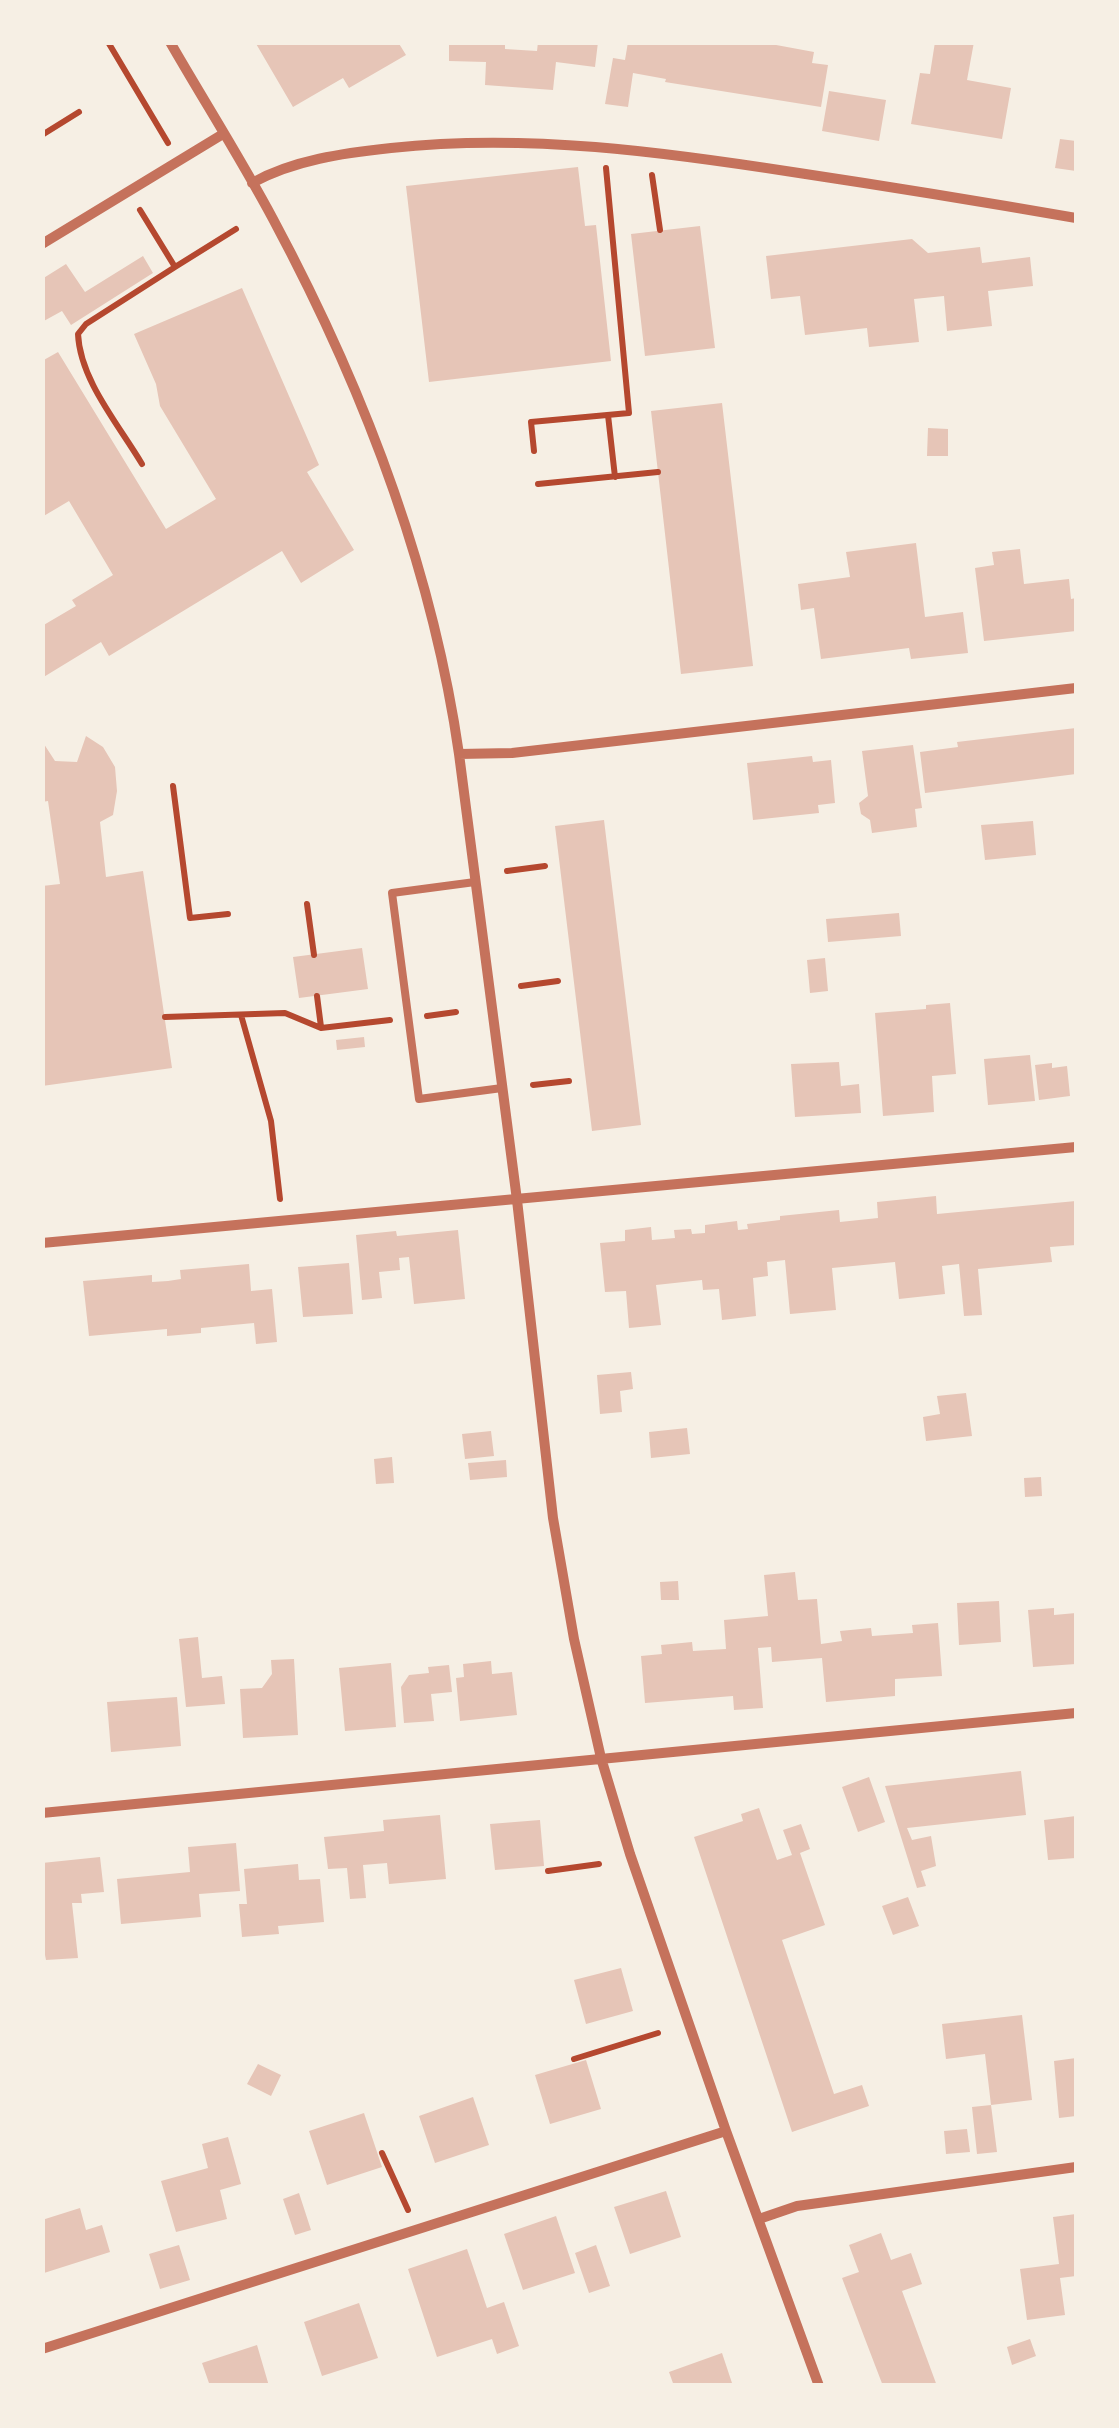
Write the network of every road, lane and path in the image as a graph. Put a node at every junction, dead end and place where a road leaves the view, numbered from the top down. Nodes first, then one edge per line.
1 (108, 42) edge
2 (170, 42) edge
3 (79, 112) dead end
4 (223, 134) junction
5 (42, 135) edge
6 (180, 160) junction
7 (606, 166) dead end
8 (652, 174) dead end
9 (252, 184) junction
10 (129, 192) junction
11 (1076, 218) edge
12 (236, 228) dead end
13 (660, 230) dead end
14 (42, 244) edge
15 (175, 266) junction
16 (608, 415) junction
17 (534, 451) dead end
18 (142, 464) dead end
19 (658, 472) dead end
20 (615, 477) junction
21 (538, 484) dead end
22 (1076, 688) edge
23 (459, 754) junction
24 (173, 786) dead end
25 (546, 866) dead end
26 (507, 871) dead end
27 (475, 882) junction
28 (307, 904) dead end
29 (228, 914) dead end
30 (314, 955) dead end
31 (558, 981) dead end
32 (521, 986) dead end
33 (317, 996) dead end
34 (241, 1015) junction
35 (165, 1017) dead end
36 (409, 1018) junction
37 (322, 1028) junction
38 (570, 1081) dead end
39 (533, 1085) dead end
40 (502, 1088) junction
41 (1076, 1147) edge
42 (518, 1200) junction
43 (282, 1220) junction
44 (42, 1244) edge
45 (1076, 1712) edge
46 (601, 1758) junction
47 (42, 1814) edge
48 (599, 1864) dead end
49 (548, 1871) dead end
50 (658, 2033) dead end
51 (574, 2058) dead end
52 (726, 2130) junction
53 (382, 2152) dead end
54 (1076, 2167) edge
55 (758, 2219) junction
56 (414, 2230) junction
57 (42, 2348) edge
58 (819, 2386) edge

1 - 6 path
2 - 4 street
3 - 5 path
4 - 6 street
4 - 9 street
6 - 10 street
7 - 16 path
8 - 13 path
9 - 11 street
9 - 23 street
10 - 14 street
10 - 15 path
12 - 15 path
15 - 18 path
16 - 17 path
16 - 20 path
19 - 20 path
20 - 21 path
22 - 23 street
23 - 27 street
24 - 29 path
25 - 26 path
27 - 36 lane
27 - 40 street
28 - 30 path
31 - 32 path
33 - 37 path
34 - 35 path
34 - 37 path
34 - 43 path
36 - 37 path
36 - 40 lane
38 - 39 path
40 - 42 street
41 - 42 street
42 - 43 street
42 - 46 street
43 - 44 street
45 - 46 street
46 - 47 street
46 - 52 street
48 - 49 path
50 - 51 path
52 - 55 street
52 - 56 street
53 - 56 path
54 - 55 street
55 - 58 street
56 - 57 street

